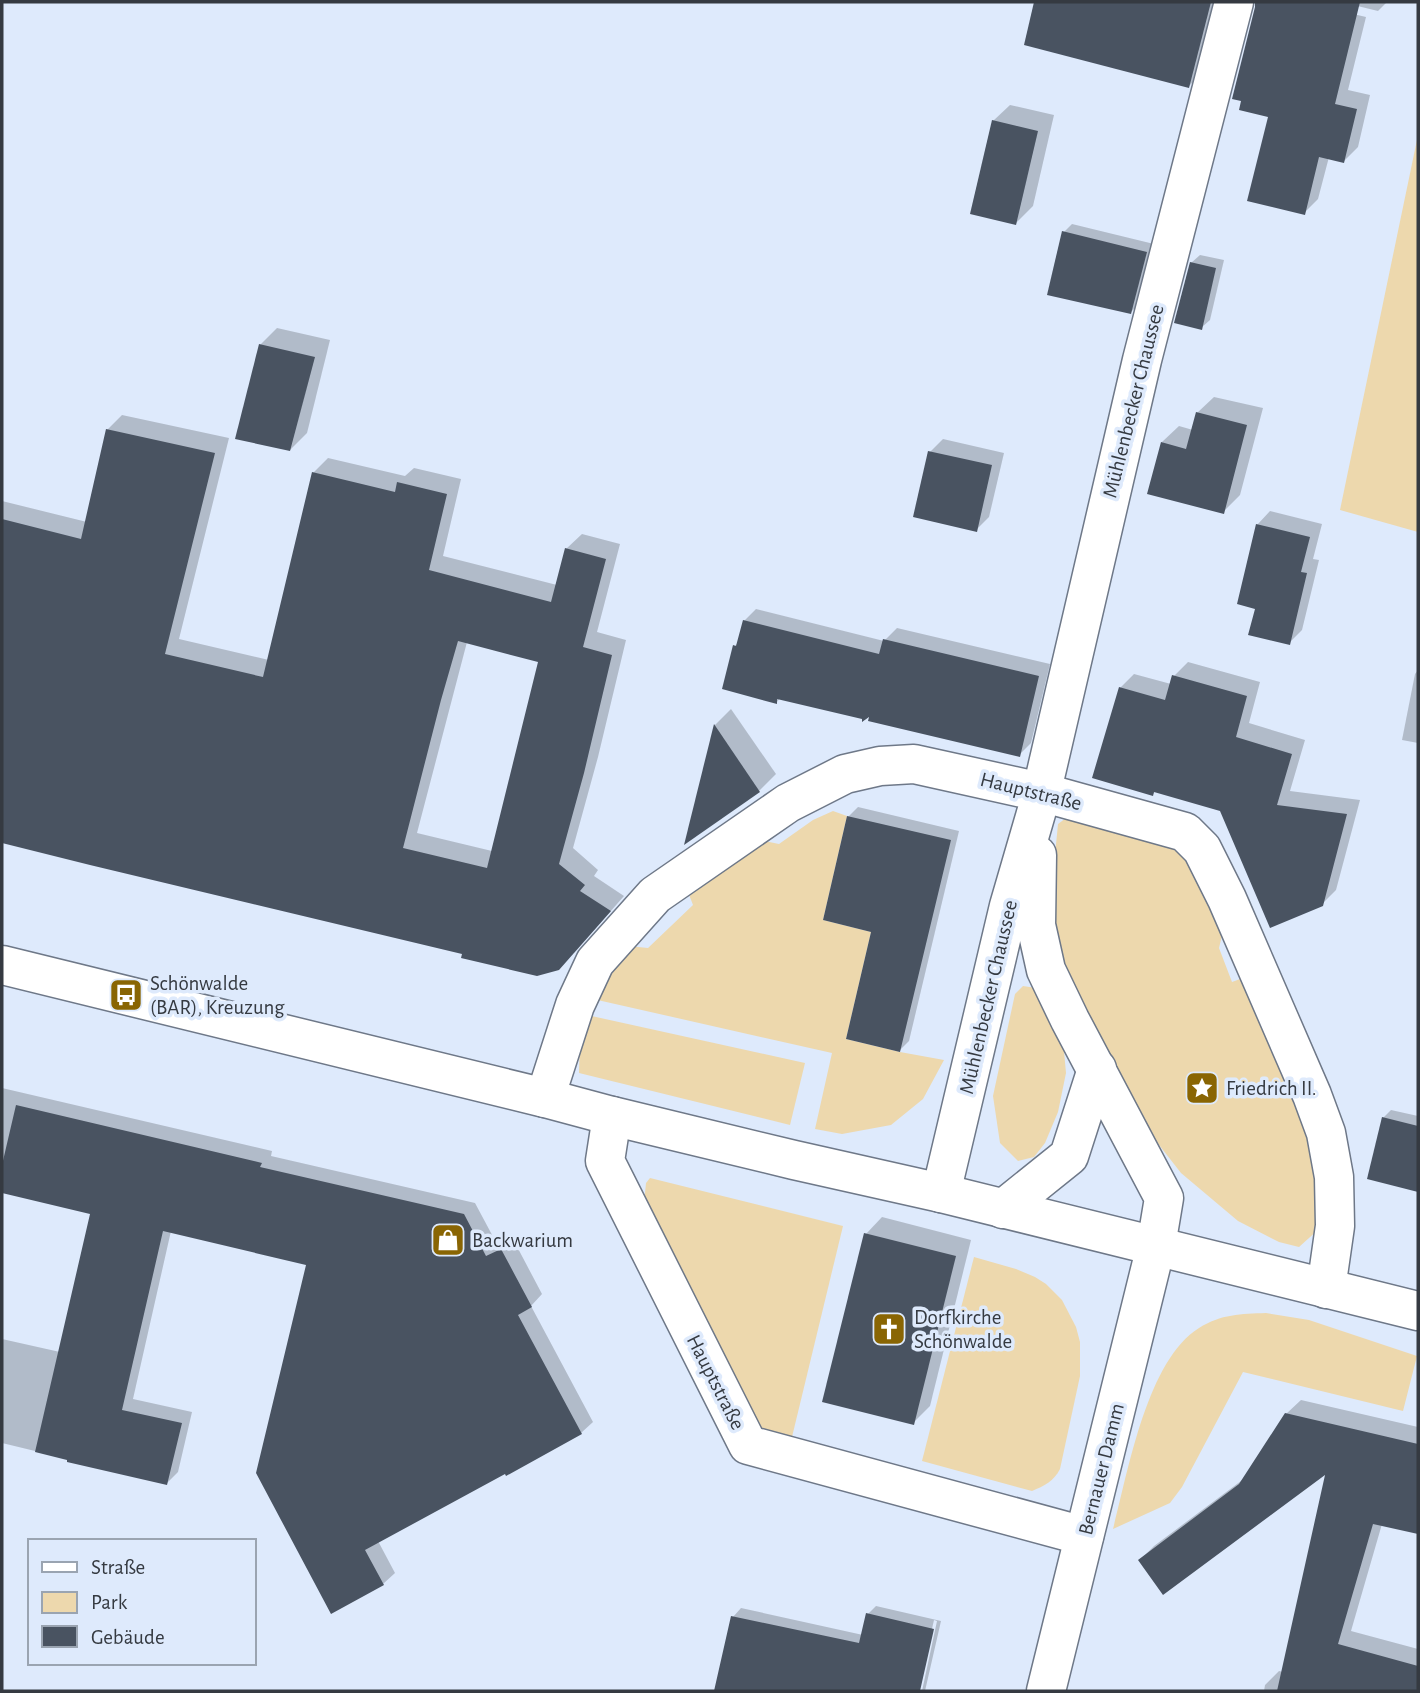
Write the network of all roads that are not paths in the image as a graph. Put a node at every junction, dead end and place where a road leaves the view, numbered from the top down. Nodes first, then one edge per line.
1 (1234, 2) edge
2 (1040, 797) junction
3 (2, 965) edge
4 (1097, 1069) junction
5 (545, 1098) junction
6 (612, 1116) junction
7 (942, 1193) junction
8 (1003, 1209) junction
9 (1156, 1246) junction
10 (1326, 1289) junction
11 (1418, 1311) edge
12 (1084, 1536) junction
13 (1046, 1691) edge

1 - 2 main road, Mühlenbecker Chaussee
2 - 4 main road, Mühlenbecker Chaussee
2 - 5 main road, Hauptstraße
2 - 7 main road, Mühlenbecker Chaussee
2 - 10 main road, Hauptstraße
3 - 5 main road
4 - 8 main road
4 - 9 main road, Mühlenbecker Chaussee
5 - 6 main road
6 - 7 main road
6 - 12 main road, Hauptstraße
7 - 8 main road
8 - 9 main road
9 - 10 main road
9 - 12 main road, Bernauer Damm
10 - 11 main road
12 - 13 main road, Bernauer Damm

